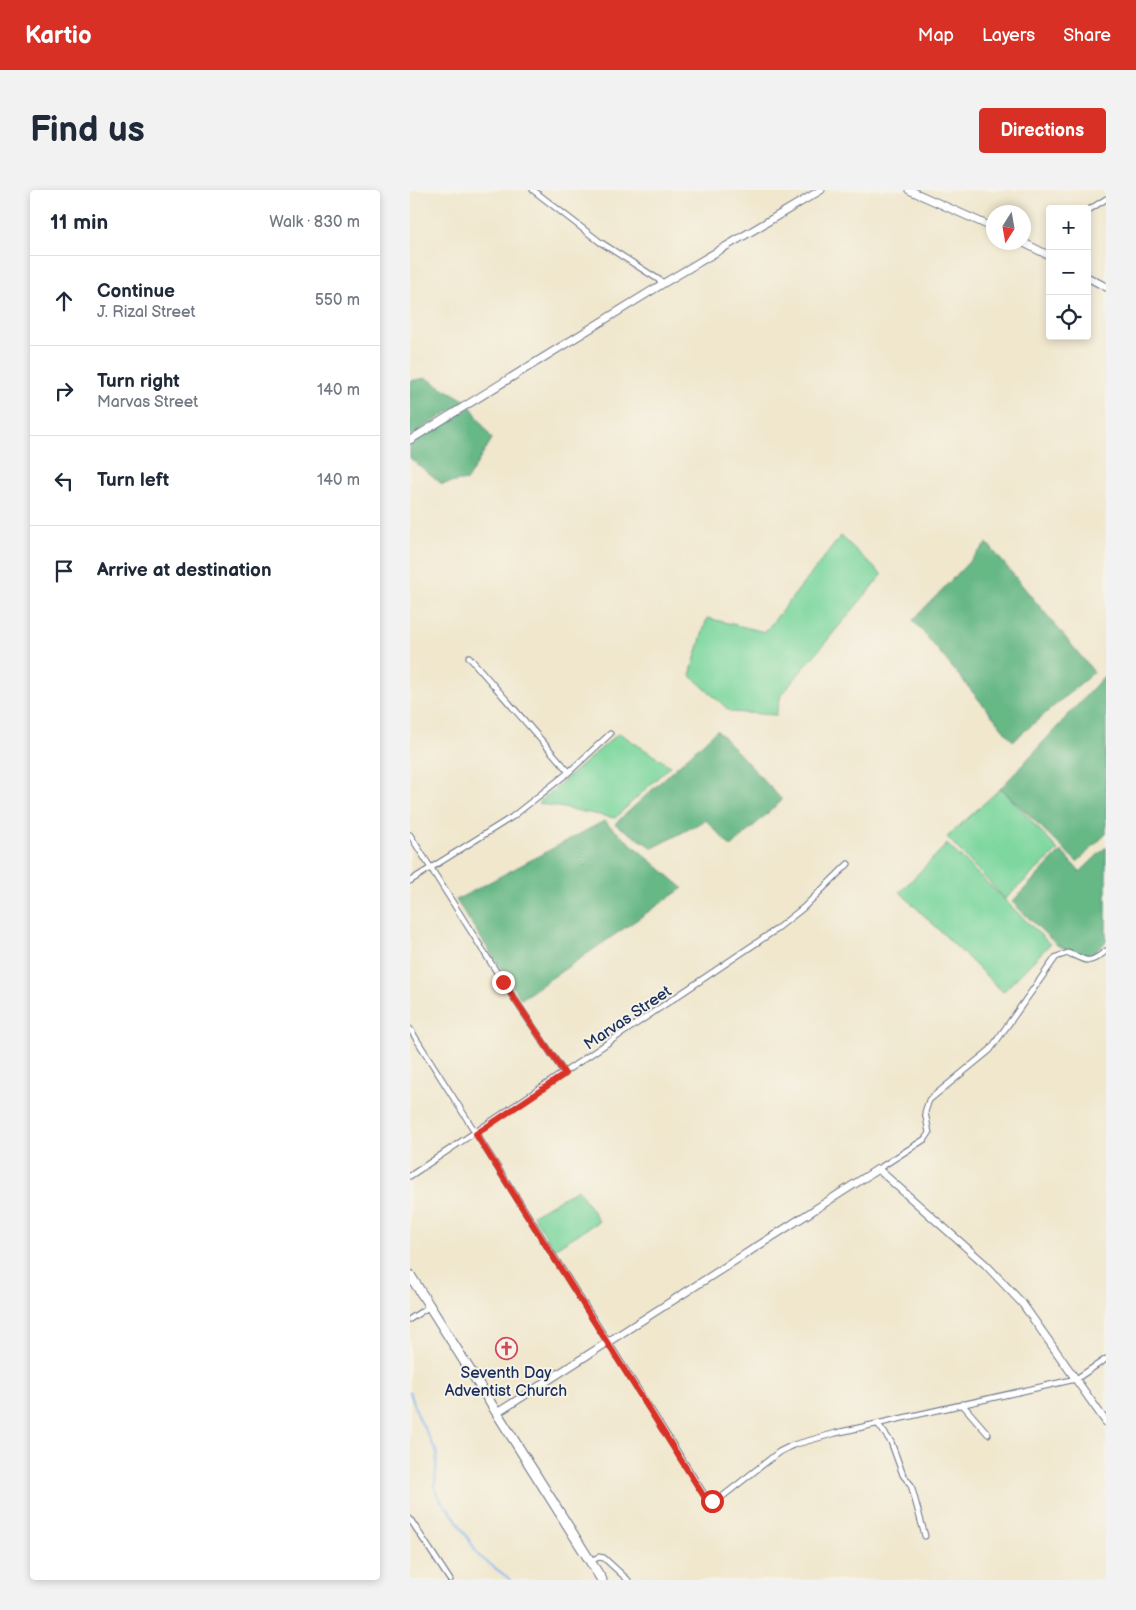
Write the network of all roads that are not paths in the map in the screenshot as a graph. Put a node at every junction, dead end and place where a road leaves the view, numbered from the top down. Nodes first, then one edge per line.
1 (533, 190) edge
2 (821, 190) edge
3 (909, 190) edge
4 (1106, 199) edge
5 (1091, 208) edge
6 (986, 224) edge
7 (1031, 246) edge
8 (1046, 252) edge
9 (1091, 279) edge
10 (664, 283) junction
11 (1106, 287) edge
12 (410, 440) edge
13 (469, 657) dead end
14 (610, 734) dead end
15 (570, 772) junction
16 (410, 835) edge
17 (848, 864) dead end
18 (431, 867) junction
19 (410, 881) edge
20 (1106, 951) edge
21 (410, 1029) edge
22 (565, 1074) junction
23 (476, 1134) junction
24 (878, 1170) junction
25 (410, 1176) edge
26 (410, 1275) edge
27 (430, 1306) junction
28 (410, 1319) edge
29 (608, 1342) junction
30 (1106, 1359) edge
31 (1076, 1380) junction
32 (962, 1404) junction
33 (497, 1413) junction
34 (1106, 1422) edge
35 (878, 1424) junction
36 (988, 1434) dead end
37 (410, 1519) edge
38 (925, 1536) dead end
39 (590, 1561) junction
40 (450, 1580) edge
41 (602, 1580) edge
42 (628, 1580) edge

1 - 10 street
2 - 10 street
3 - 6 street
4 - 5 street
7 - 8 street
9 - 11 street
10 - 12 street
13 - 15 street
14 - 15 street
15 - 18 street
16 - 18 street
17 - 22 street, Marvas Street
18 - 19 street
18 - 22 street
20 - 24 street
21 - 23 street
22 - 23 street, Marvas Street
23 - 25 street, Marvas Street
23 - 29 street
24 - 29 street
24 - 31 street
26 - 27 highway
27 - 28 street
27 - 33 highway
29 - 33 street
29 - 35 street
30 - 31 street
31 - 32 street
31 - 34 street
32 - 35 street
32 - 36 street
33 - 39 highway
35 - 38 street
37 - 40 street
39 - 41 highway
39 - 42 street

